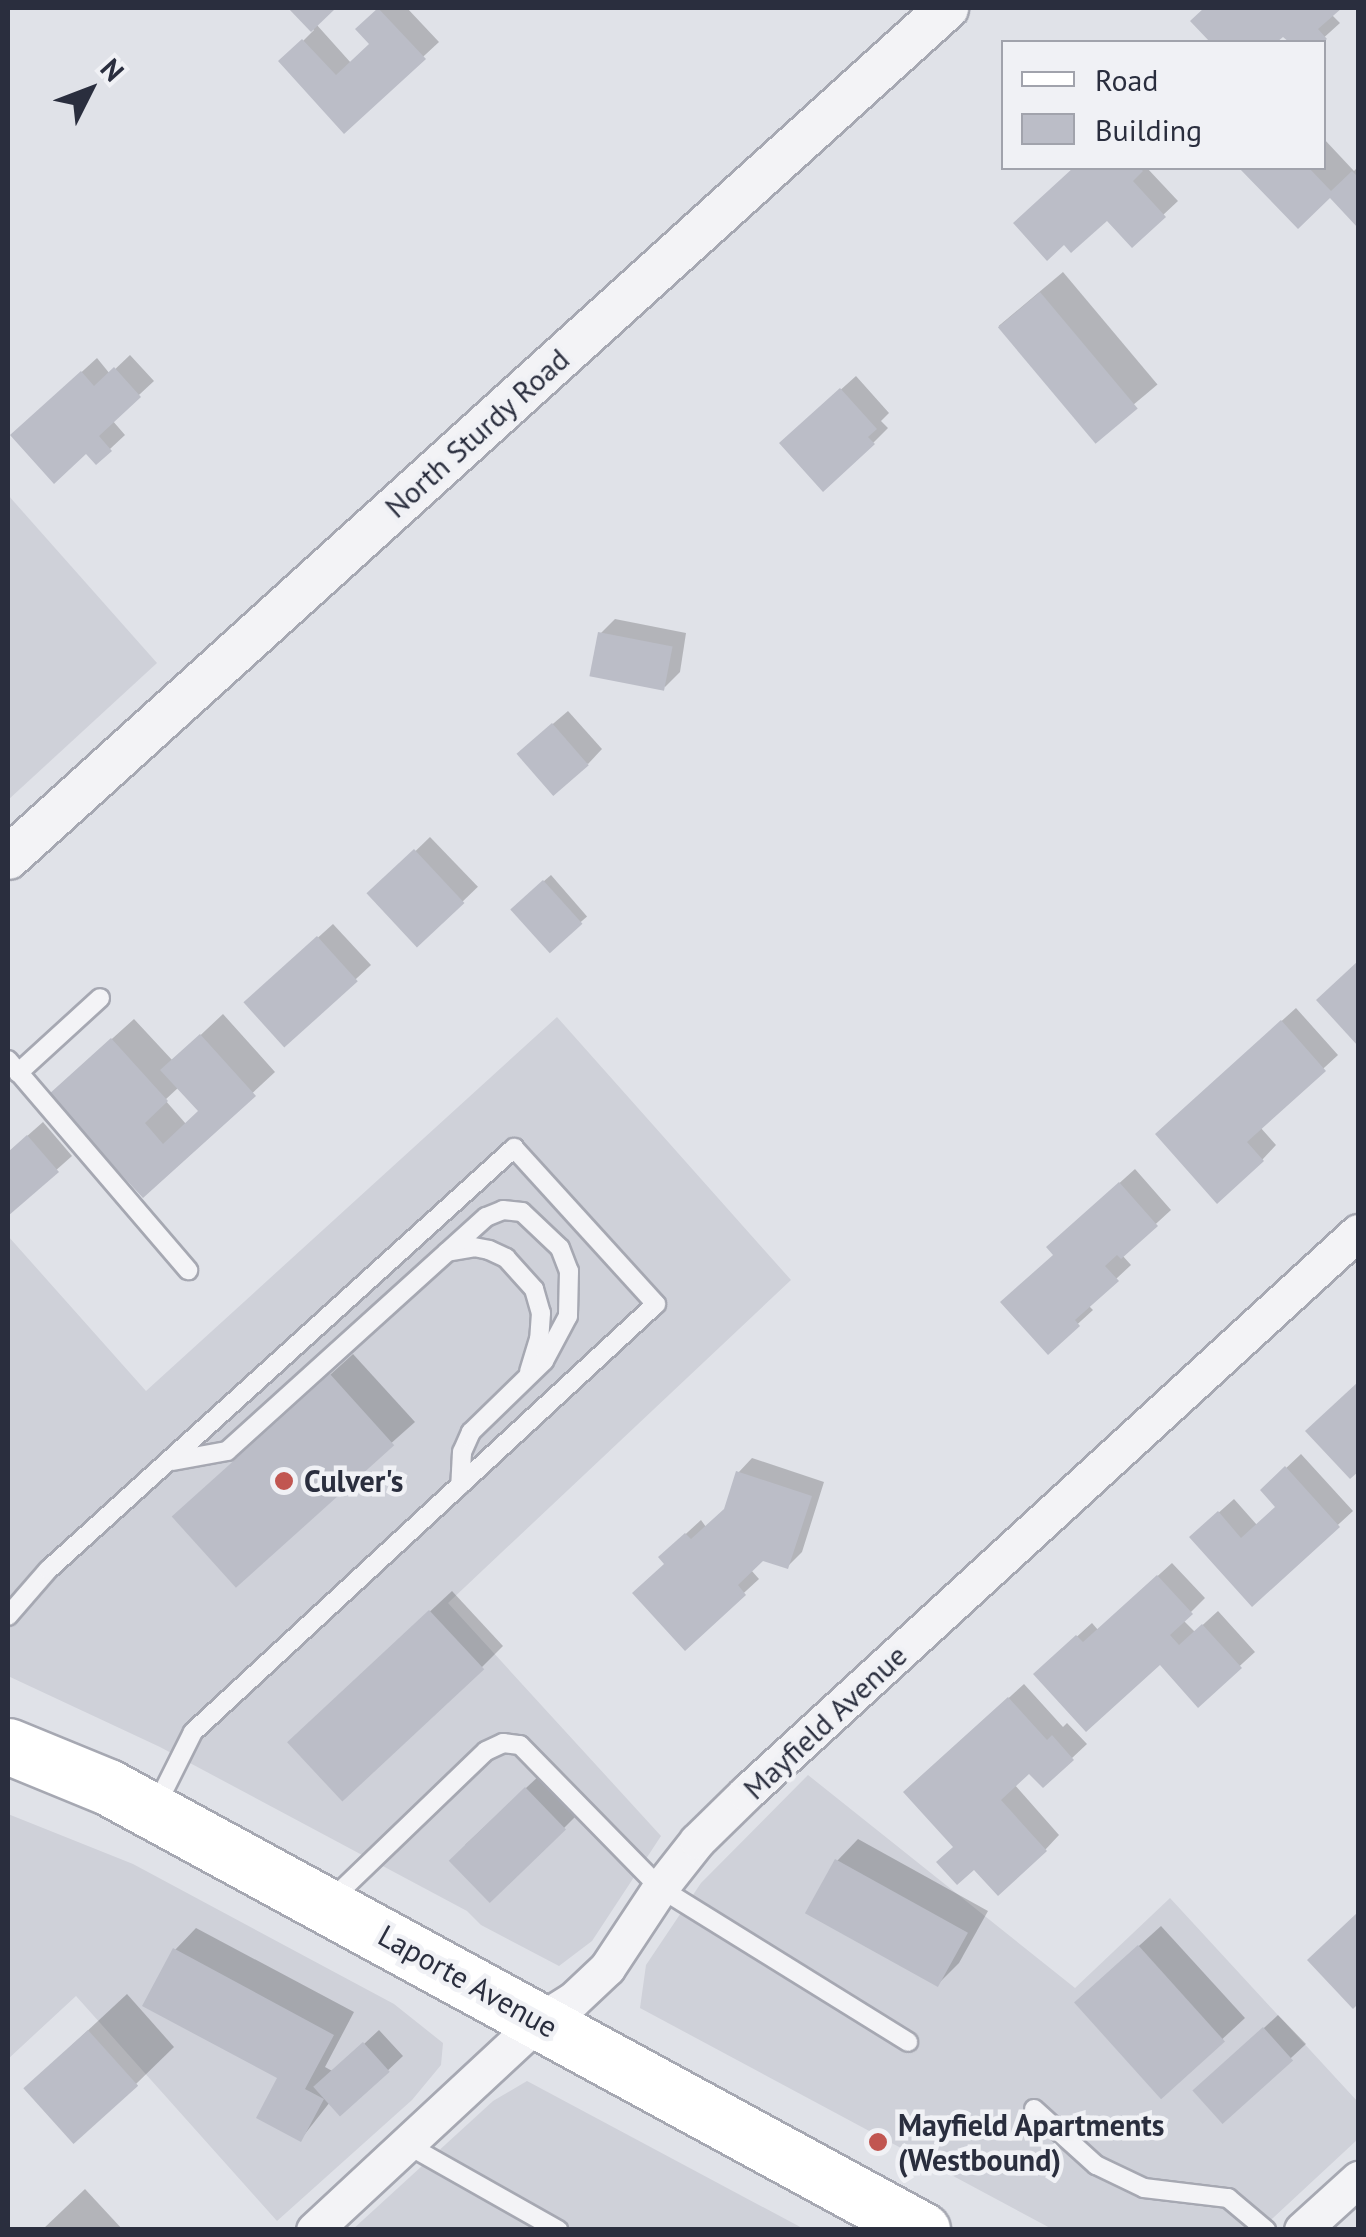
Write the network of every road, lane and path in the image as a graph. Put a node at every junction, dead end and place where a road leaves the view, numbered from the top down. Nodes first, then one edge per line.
1 (946, 8) edge
2 (8, 858) edge
3 (100, 998) dead end
4 (13, 1066) edge
5 (1358, 1232) edge
6 (447, 1252) junction
7 (188, 1270) dead end
8 (527, 1376) junction
9 (169, 1461) junction
10 (460, 1485) junction
11 (8, 1616) edge
12 (8, 1746) edge
13 (154, 1811) junction
14 (660, 1888) junction
15 (328, 1903) junction
16 (539, 2021) junction
17 (908, 2042) dead end
18 (1034, 2108) dead end
19 (406, 2144) junction
20 (1358, 2178) edge
21 (314, 2230) edge
22 (558, 2230) edge
23 (922, 2230) edge
24 (1266, 2230) edge
25 (1302, 2230) edge

1 - 2 street, North Sturdy Road
3 - 4 lane
4 - 7 lane
5 - 14 street, Mayfield Avenue
6 - 8 lane
6 - 8 lane
6 - 9 lane
8 - 10 lane
9 - 10 lane
9 - 11 lane
10 - 13 lane
12 - 13 main road, Laporte Avenue
13 - 15 main road, Laporte Avenue
14 - 15 lane
14 - 16 street, Mayfield Avenue
14 - 17 lane
15 - 16 main road, Laporte Avenue
16 - 19 street, Mayfield Avenue
16 - 23 main road, Laporte Avenue
18 - 24 lane
19 - 21 street, Mayfield Avenue
19 - 22 lane
20 - 25 street

